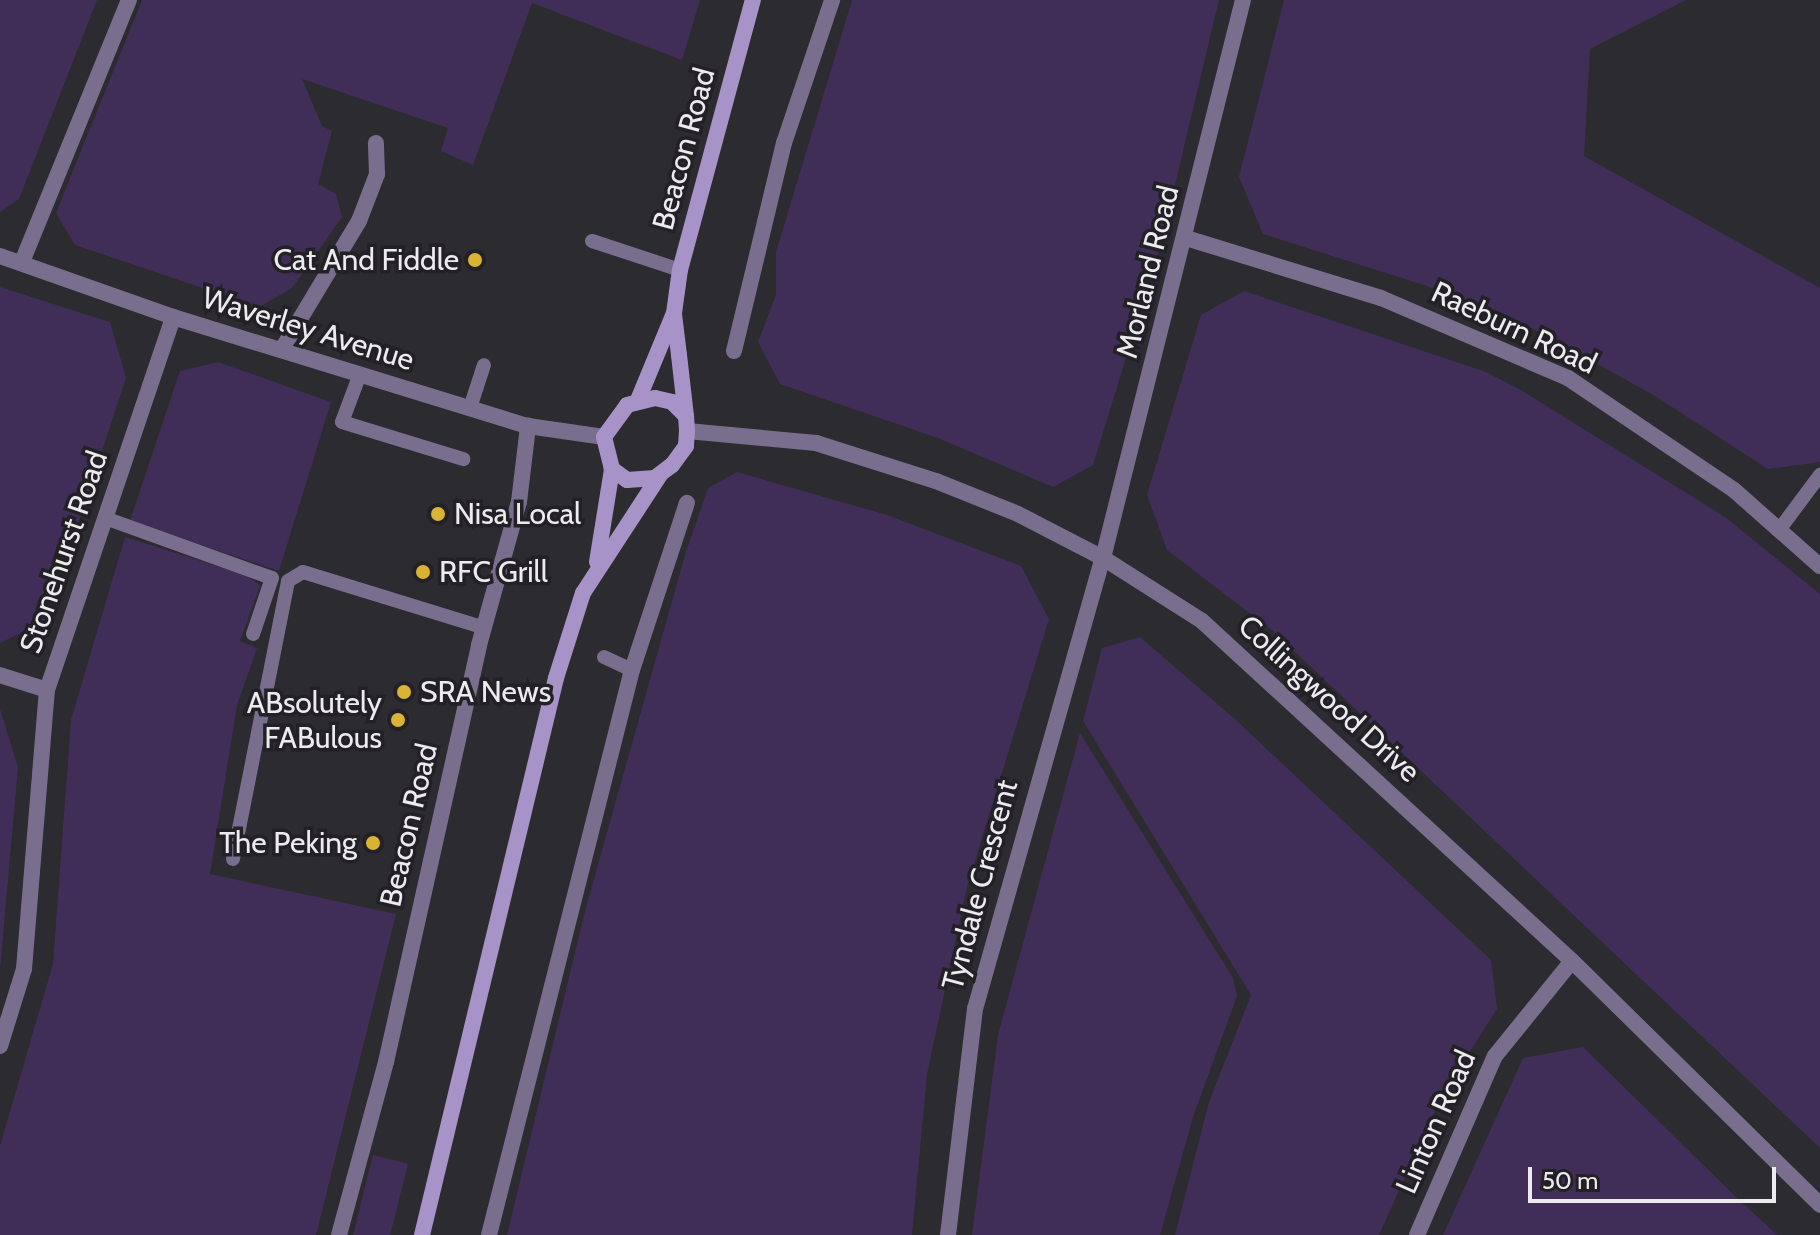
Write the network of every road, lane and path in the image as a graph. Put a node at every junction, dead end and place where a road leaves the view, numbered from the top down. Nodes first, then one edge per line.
1 (129, 0) edge
2 (753, 0) edge
3 (832, 0) edge
4 (1243, 0) edge
5 (376, 143) dead end
6 (1186, 238) junction
7 (592, 241) dead end
8 (0, 256) edge
9 (22, 262) junction
10 (680, 270) junction
11 (674, 313) junction
12 (173, 317) junction
13 (282, 349) junction
14 (734, 351) dead end
15 (484, 365) dead end
16 (360, 374) junction
17 (638, 400) junction
18 (470, 408) junction
19 (687, 424) junction
20 (528, 426) junction
21 (604, 437) junction
22 (463, 459) dead end
23 (612, 469) junction
24 (660, 475) junction
25 (1820, 475) edge
26 (687, 503) dead end
27 (105, 518) junction
28 (1779, 530) junction
29 (1103, 558) junction
30 (1820, 566) edge
31 (596, 567) junction
32 (485, 628) junction
33 (253, 634) dead end
34 (604, 657) dead end
35 (632, 670) junction
36 (0, 675) edge
37 (47, 690) junction
38 (233, 859) dead end
39 (1572, 961) junction
40 (0, 1046) edge
41 (1820, 1205) edge
42 (339, 1235) edge
43 (422, 1235) edge
44 (489, 1235) edge
45 (948, 1235) edge
46 (1417, 1235) edge

1 - 9 street
2 - 10 main road, Beacon Road
3 - 14 street
4 - 6 street, Morland Road
5 - 13 street
6 - 28 street, Raeburn Road
6 - 29 street, Morland Road
7 - 10 lane
8 - 9 street, Waverley Avenue
9 - 12 street, Waverley Avenue
10 - 11 main road, Beacon Road
11 - 17 main road, Beacon Road
11 - 19 main road, Beacon Road
12 - 13 street, Waverley Avenue
12 - 27 street, Stonehurst Road
13 - 16 street, Waverley Avenue
15 - 18 lane
16 - 18 street, Waverley Avenue
16 - 22 lane
17 - 19 main road
17 - 21 main road, Beacon Road
18 - 20 street, Waverley Avenue
19 - 24 main road
19 - 29 street, Collingwood Drive
20 - 21 street, Waverley Avenue
20 - 32 street, Beacon Road
21 - 23 main road
23 - 24 main road
23 - 31 main road
24 - 31 main road
25 - 28 lane
26 - 35 street
27 - 33 lane
27 - 37 street, Stonehurst Road
28 - 30 street, Raeburn Road
29 - 39 street, Collingwood Drive
29 - 45 street, Tyndale Crescent
31 - 43 main road
32 - 38 lane
32 - 42 street, Beacon Road
34 - 35 lane
35 - 44 street
36 - 37 street
37 - 40 street, Stonehurst Road
39 - 41 street, Collingwood Drive
39 - 46 street, Linton Road

